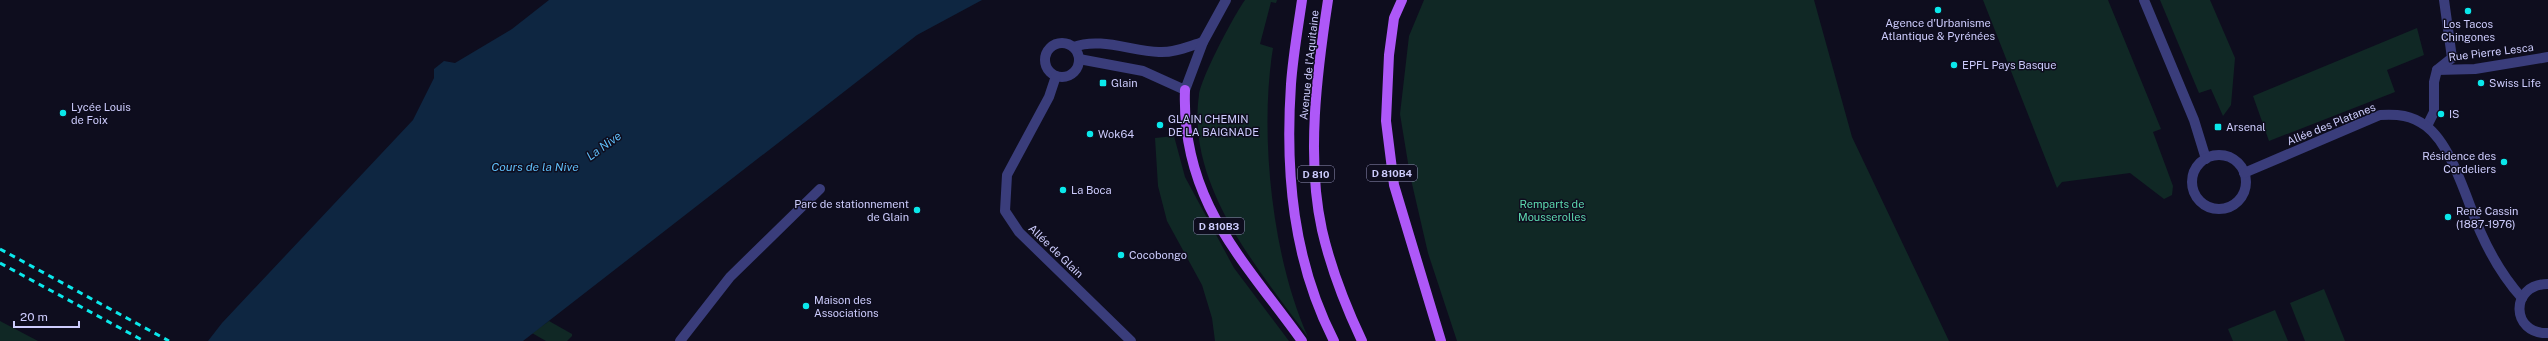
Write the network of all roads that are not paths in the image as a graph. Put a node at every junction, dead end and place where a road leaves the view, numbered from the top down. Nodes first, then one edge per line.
1 (1226, 0) edge
2 (1302, 0) edge
3 (1328, 0) edge
4 (1402, 0) edge
5 (2144, 0) edge
6 (2444, 0) edge
7 (1203, 42) junction
8 (1074, 47) junction
9 (2548, 57) edge
10 (1079, 59) junction
11 (2437, 70) junction
12 (1056, 76) junction
13 (1185, 90) junction
14 (2427, 126) junction
15 (2206, 159) junction
16 (2244, 173) junction
17 (820, 189) dead end
18 (2548, 284) edge
19 (2522, 298) junction
20 (2548, 333) edge
21 (680, 341) edge
22 (1131, 341) edge
23 (1302, 341) edge
24 (1334, 341) edge
25 (1362, 341) edge
26 (1441, 341) edge

1 - 7 street
2 - 24 main road, Avenue de l'Aquitaine / D 810
3 - 25 main road, Avenue de l'Aquitaine / D 810
4 - 26 main road, D 810B4
5 - 15 street
6 - 11 street
7 - 8 street
7 - 13 street
8 - 10 street
8 - 12 street
9 - 11 street, Rue Pierre Lesca
10 - 12 street
10 - 13 street
11 - 14 street
12 - 22 street, Allée de Glain
13 - 23 main road, D 810B3
14 - 16 street, Allée des Platanes
14 - 19 street
15 - 16 street
15 - 16 street
17 - 21 street
18 - 19 street
19 - 20 street

